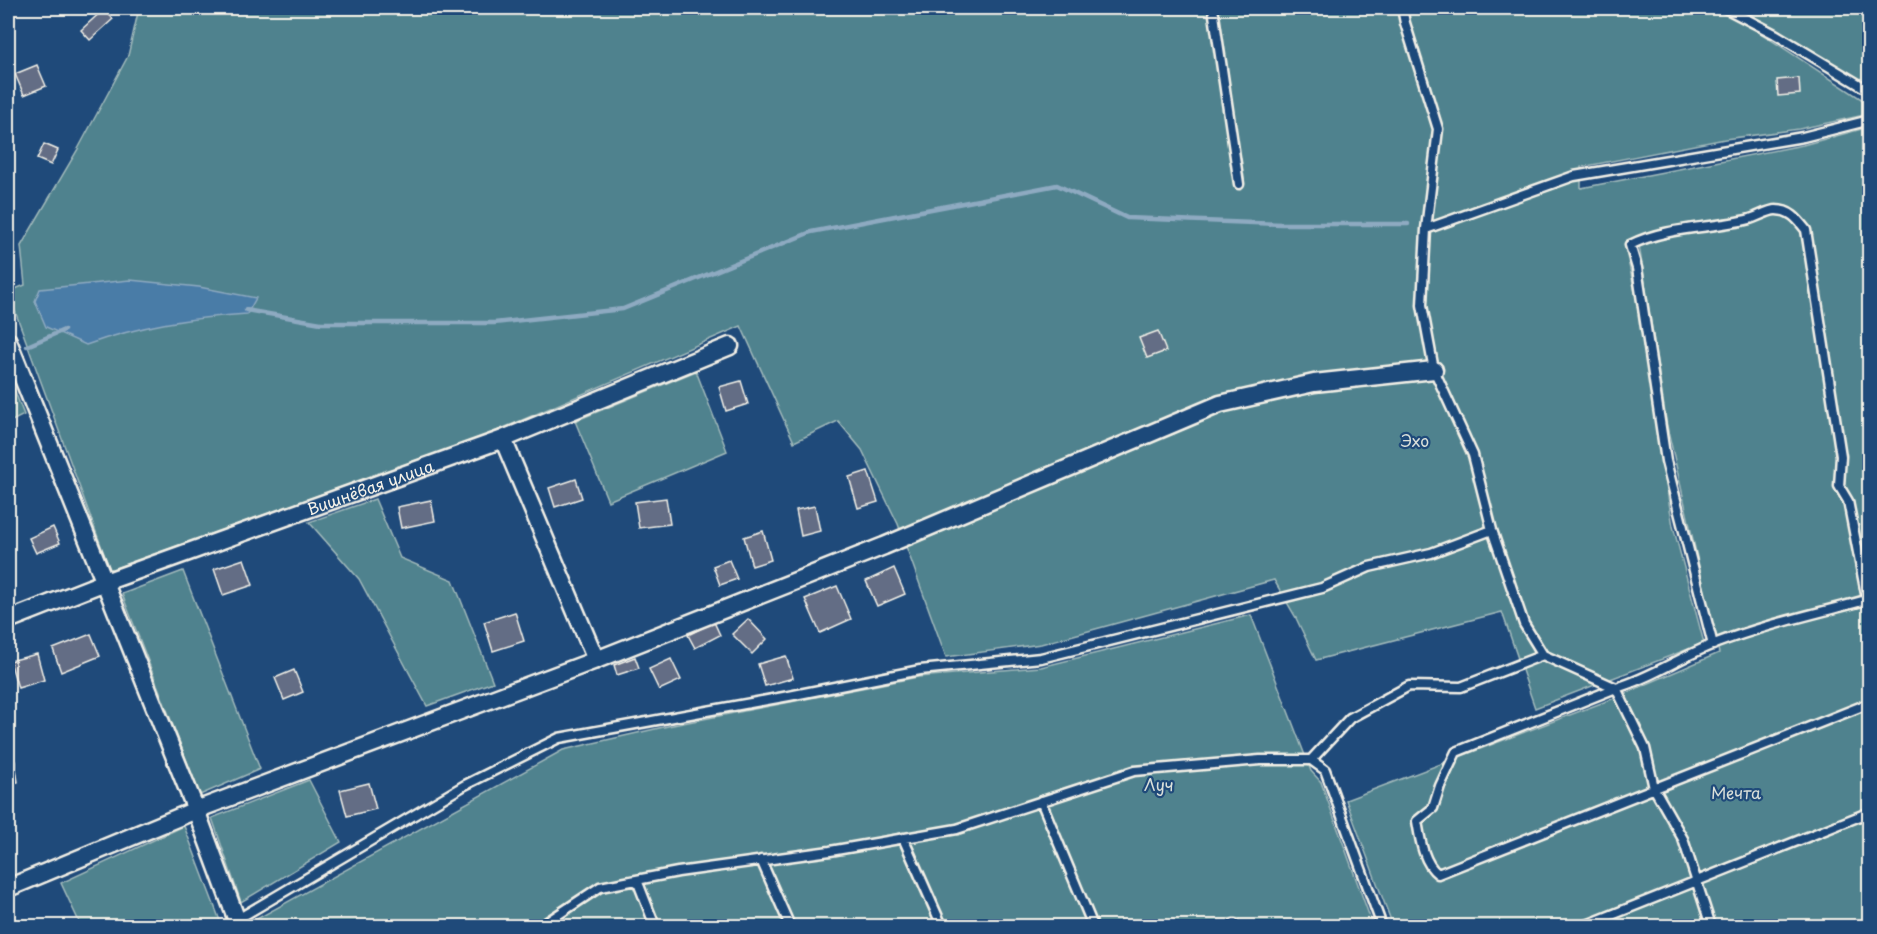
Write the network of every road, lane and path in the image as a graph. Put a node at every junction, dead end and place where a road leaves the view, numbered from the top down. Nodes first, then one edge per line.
1 (1213, 8) edge
2 (1402, 8) edge
3 (1725, 8) edge
4 (1869, 92) edge
5 (1869, 120) edge
6 (1239, 184) dead end
7 (1426, 229) junction
8 (8, 341) edge
9 (730, 346) dead end
10 (1434, 370) junction
11 (503, 439) junction
12 (1492, 530) junction
13 (105, 582) junction
14 (1868, 599) edge
15 (8, 620) edge
16 (1713, 645) junction
17 (1543, 655) junction
18 (596, 660) junction
19 (1616, 688) junction
20 (1869, 703) edge
21 (1311, 760) junction
22 (1654, 788) junction
23 (1041, 801) junction
24 (196, 810) junction
25 (1869, 813) edge
26 (903, 838) junction
27 (760, 860) junction
28 (637, 880) junction
29 (1696, 881) junction
30 (8, 888) edge
31 (238, 923) edge
32 (1869, 923) edge
33 (541, 927) edge
34 (655, 927) edge
35 (790, 927) edge
36 (942, 927) edge
37 (1093, 927) edge
38 (1382, 927) edge
39 (1584, 927) edge
40 (1711, 927) edge
41 (1862, 927) edge

1 - 6 lane
2 - 7 lane
3 - 4 lane
5 - 7 lane
7 - 10 lane
8 - 13 street
9 - 11 street, Вишнёвая улица
10 - 12 lane
10 - 18 street
11 - 13 street, Вишнёвая улица
11 - 18 street
12 - 17 lane
12 - 31 lane
13 - 15 street, Вишнёвая улица
13 - 24 street
14 - 16 lane
14 - 16 lane
16 - 19 lane
17 - 19 lane
17 - 21 lane
18 - 24 street
19 - 22 lane
19 - 22 lane
20 - 22 lane
21 - 23 lane
21 - 38 lane
22 - 29 lane
23 - 26 lane
23 - 37 lane
24 - 30 street
24 - 31 street
25 - 29 lane
26 - 27 lane
26 - 36 lane
27 - 28 lane
27 - 35 lane
28 - 33 lane
28 - 34 lane
29 - 39 lane
29 - 40 lane
32 - 41 lane

